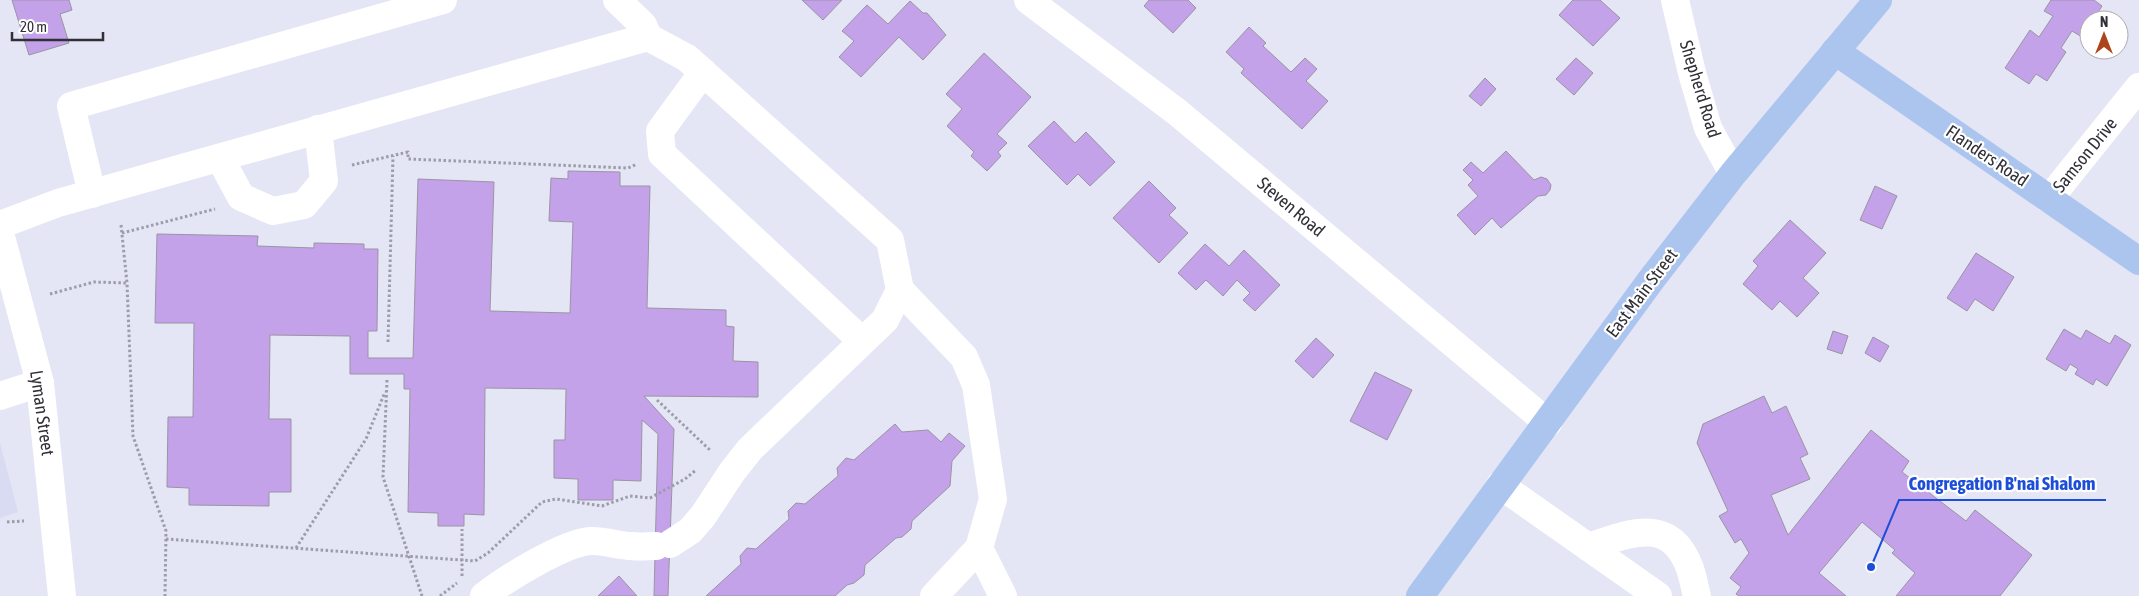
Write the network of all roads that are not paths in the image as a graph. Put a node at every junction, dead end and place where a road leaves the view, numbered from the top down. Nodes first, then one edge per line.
1 (443, 0) edge
2 (617, 0) edge
3 (1028, 0) edge
4 (1674, 0) edge
5 (1878, 0) edge
6 (648, 37) junction
7 (1835, 51) junction
8 (703, 72) junction
9 (2139, 87) edge
10 (318, 130) junction
11 (220, 158) junction
12 (1733, 174) junction
13 (92, 194) junction
14 (2049, 199) junction
15 (0, 225) edge
16 (0, 233) edge
17 (2139, 260) edge
18 (900, 290) junction
19 (862, 341) junction
20 (40, 383) junction
21 (0, 396) edge
22 (1548, 423) junction
23 (1500, 485) junction
24 (1588, 547) junction
25 (979, 548) junction
26 (62, 596) edge
27 (484, 596) edge
28 (934, 596) edge
29 (1003, 596) edge
30 (1420, 596) edge
31 (1658, 596) edge
32 (1697, 596) edge

1 - 13 street
2 - 6 street
3 - 22 street, Steven Road
4 - 12 street, Shepherd Road
5 - 7 main road, East Main Street
6 - 8 street
6 - 10 street
7 - 12 main road, East Main Street
7 - 14 main road, Flanders Road
8 - 18 street
8 - 19 street
9 - 14 street, Samson Drive
10 - 11 street
10 - 11 street
11 - 13 street
12 - 22 main road, East Main Street
13 - 15 street
14 - 17 main road, Flanders Road
16 - 20 street, Lyman Street
18 - 19 street
18 - 25 street
19 - 27 street
20 - 21 street
20 - 26 street, Lyman Street
22 - 23 main road, East Main Street
23 - 24 street
23 - 30 main road, East Main Street
24 - 31 street
24 - 32 street
25 - 28 street
25 - 29 street

